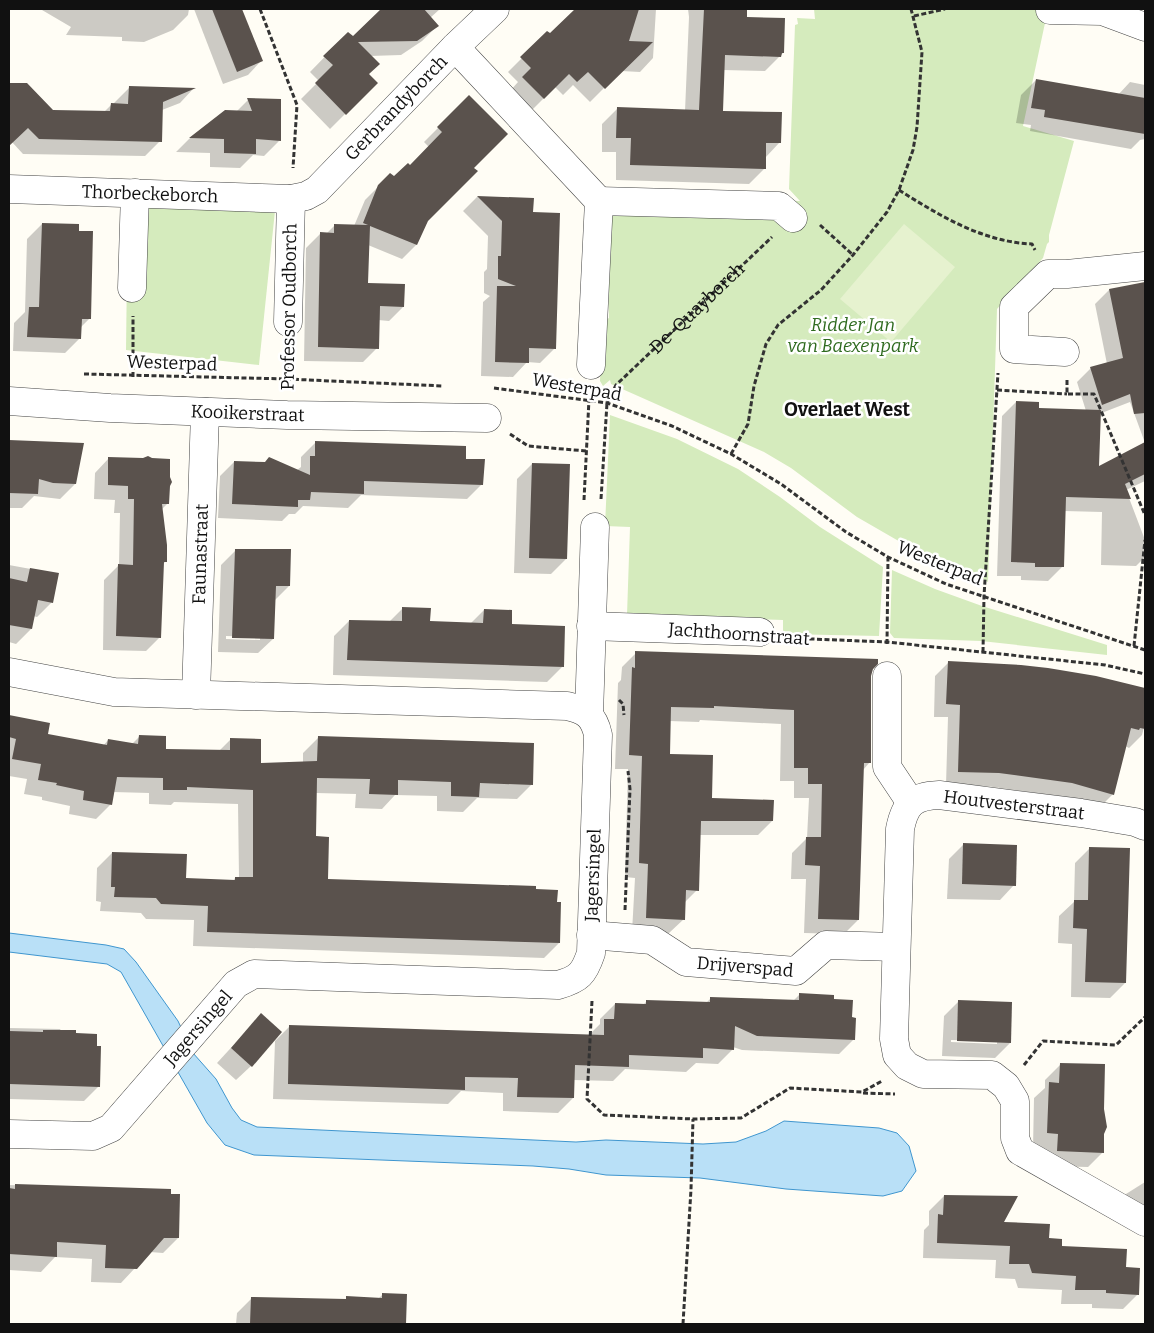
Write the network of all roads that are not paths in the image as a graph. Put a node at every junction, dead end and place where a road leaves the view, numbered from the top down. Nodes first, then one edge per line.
1 (495, 9) edge
2 (1050, 10) edge
3 (1145, 28) edge
4 (455, 47) junction
5 (9, 189) edge
6 (134, 193) junction
7 (291, 199) junction
8 (599, 201) junction
9 (797, 213) road end
10 (1145, 266) edge
11 (132, 288) road end
12 (288, 322) road end
13 (1065, 352) road end
14 (590, 365) dead end
15 (9, 401) edge
16 (205, 412) junction
17 (487, 418) road end
18 (595, 527) road end
19 (591, 626) junction
20 (760, 632) road end
21 (9, 672) edge
22 (887, 676) dead end
23 (196, 695) junction
24 (589, 715) junction
25 (912, 803) junction
26 (1145, 826) edge
27 (591, 935) junction
28 (896, 947) junction
29 (9, 1134) edge
30 (1145, 1222) edge

1 - 4 street, Gerbrandyborch
2 - 3 street
4 - 7 street, Gerbrandyborch
4 - 8 street
5 - 6 street, Thorbeckeborch
6 - 7 street, Thorbeckeborch
6 - 11 street
7 - 12 street, Professor Oudborch
8 - 9 street
8 - 14 street
10 - 13 street
15 - 16 street, Kooikerstraat
16 - 17 street, Kooikerstraat
16 - 23 street, Faunastraat
18 - 19 street
19 - 20 street, Jachthoornstraat
19 - 24 street
21 - 23 street
22 - 25 street
23 - 24 street
24 - 27 street, Jagersingel
25 - 26 street, Houtvesterstraat
25 - 28 street
27 - 28 street, Drijverspad
27 - 29 street, Jagersingel
28 - 30 street

